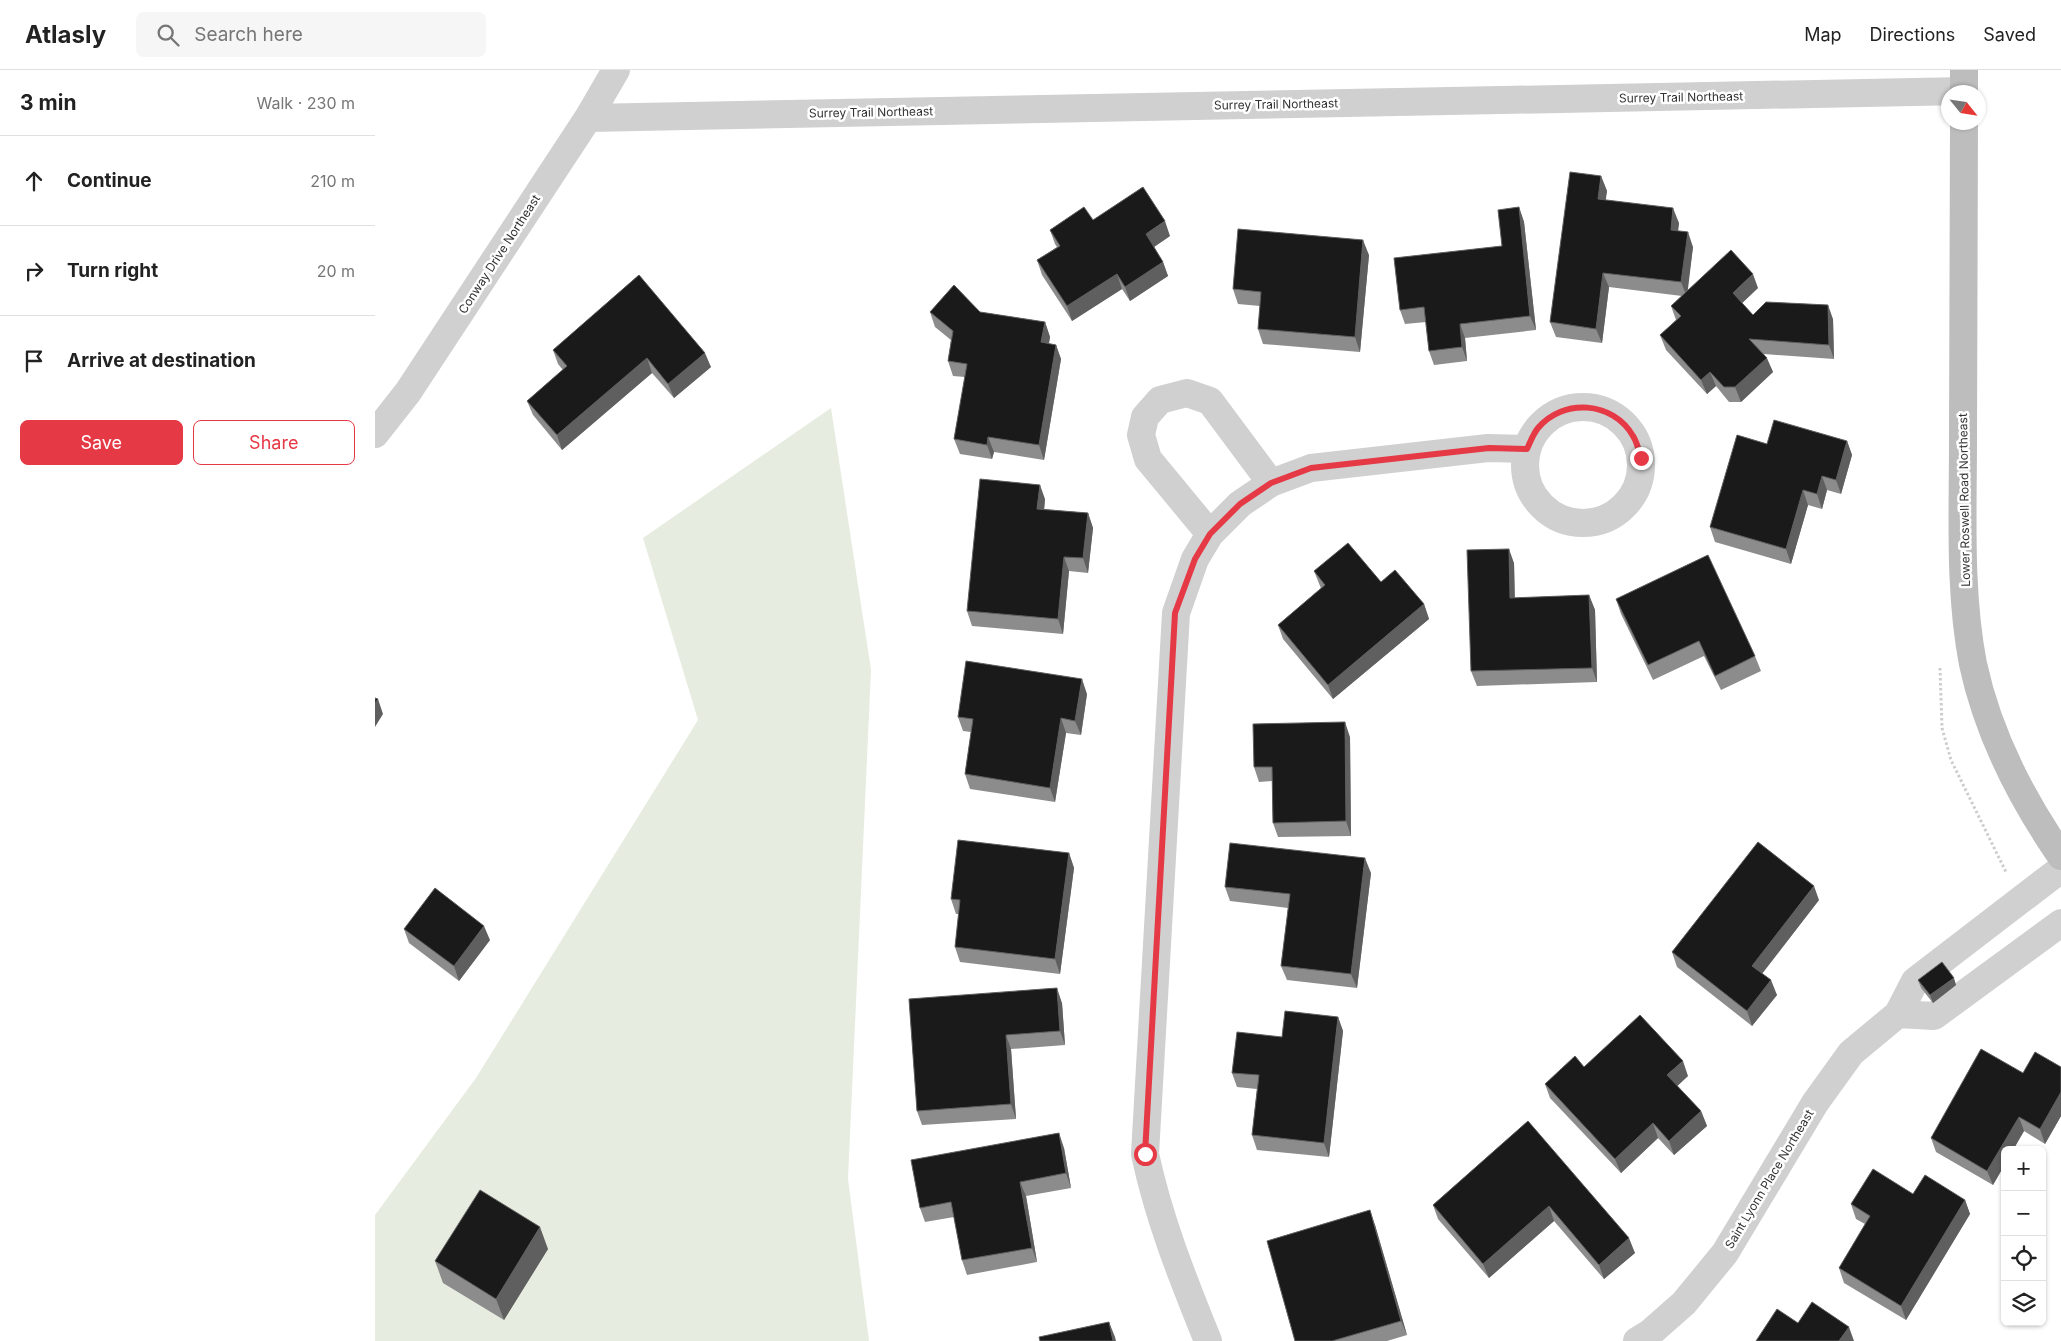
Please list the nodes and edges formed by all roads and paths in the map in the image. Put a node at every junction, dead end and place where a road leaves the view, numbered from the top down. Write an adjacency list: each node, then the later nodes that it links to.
1 (616, 70): 3 (street, Conway Drive Northeast)
2 (1941, 86): 3 (street, Surrey Trail Northeast)
3 (588, 118): 5 (street, Conway Drive Northeast)
4 (1964, 130): 9 (street, Lower Roswell Road Northeast)
5 (375, 434)
6 (1527, 449): 6 (street); 7 (street)
7 (1271, 483): 8 (street); 8 (street)
8 (1210, 534): 13 (street)
9 (2061, 856)
10 (2061, 869): 12 (street, Saint Lyonn Place Northeast)
11 (2061, 923): 12 (street)
12 (1898, 1014): 14 (street, Saint Lyonn Place Northeast)
13 (1208, 1341)
14 (1637, 1341)

